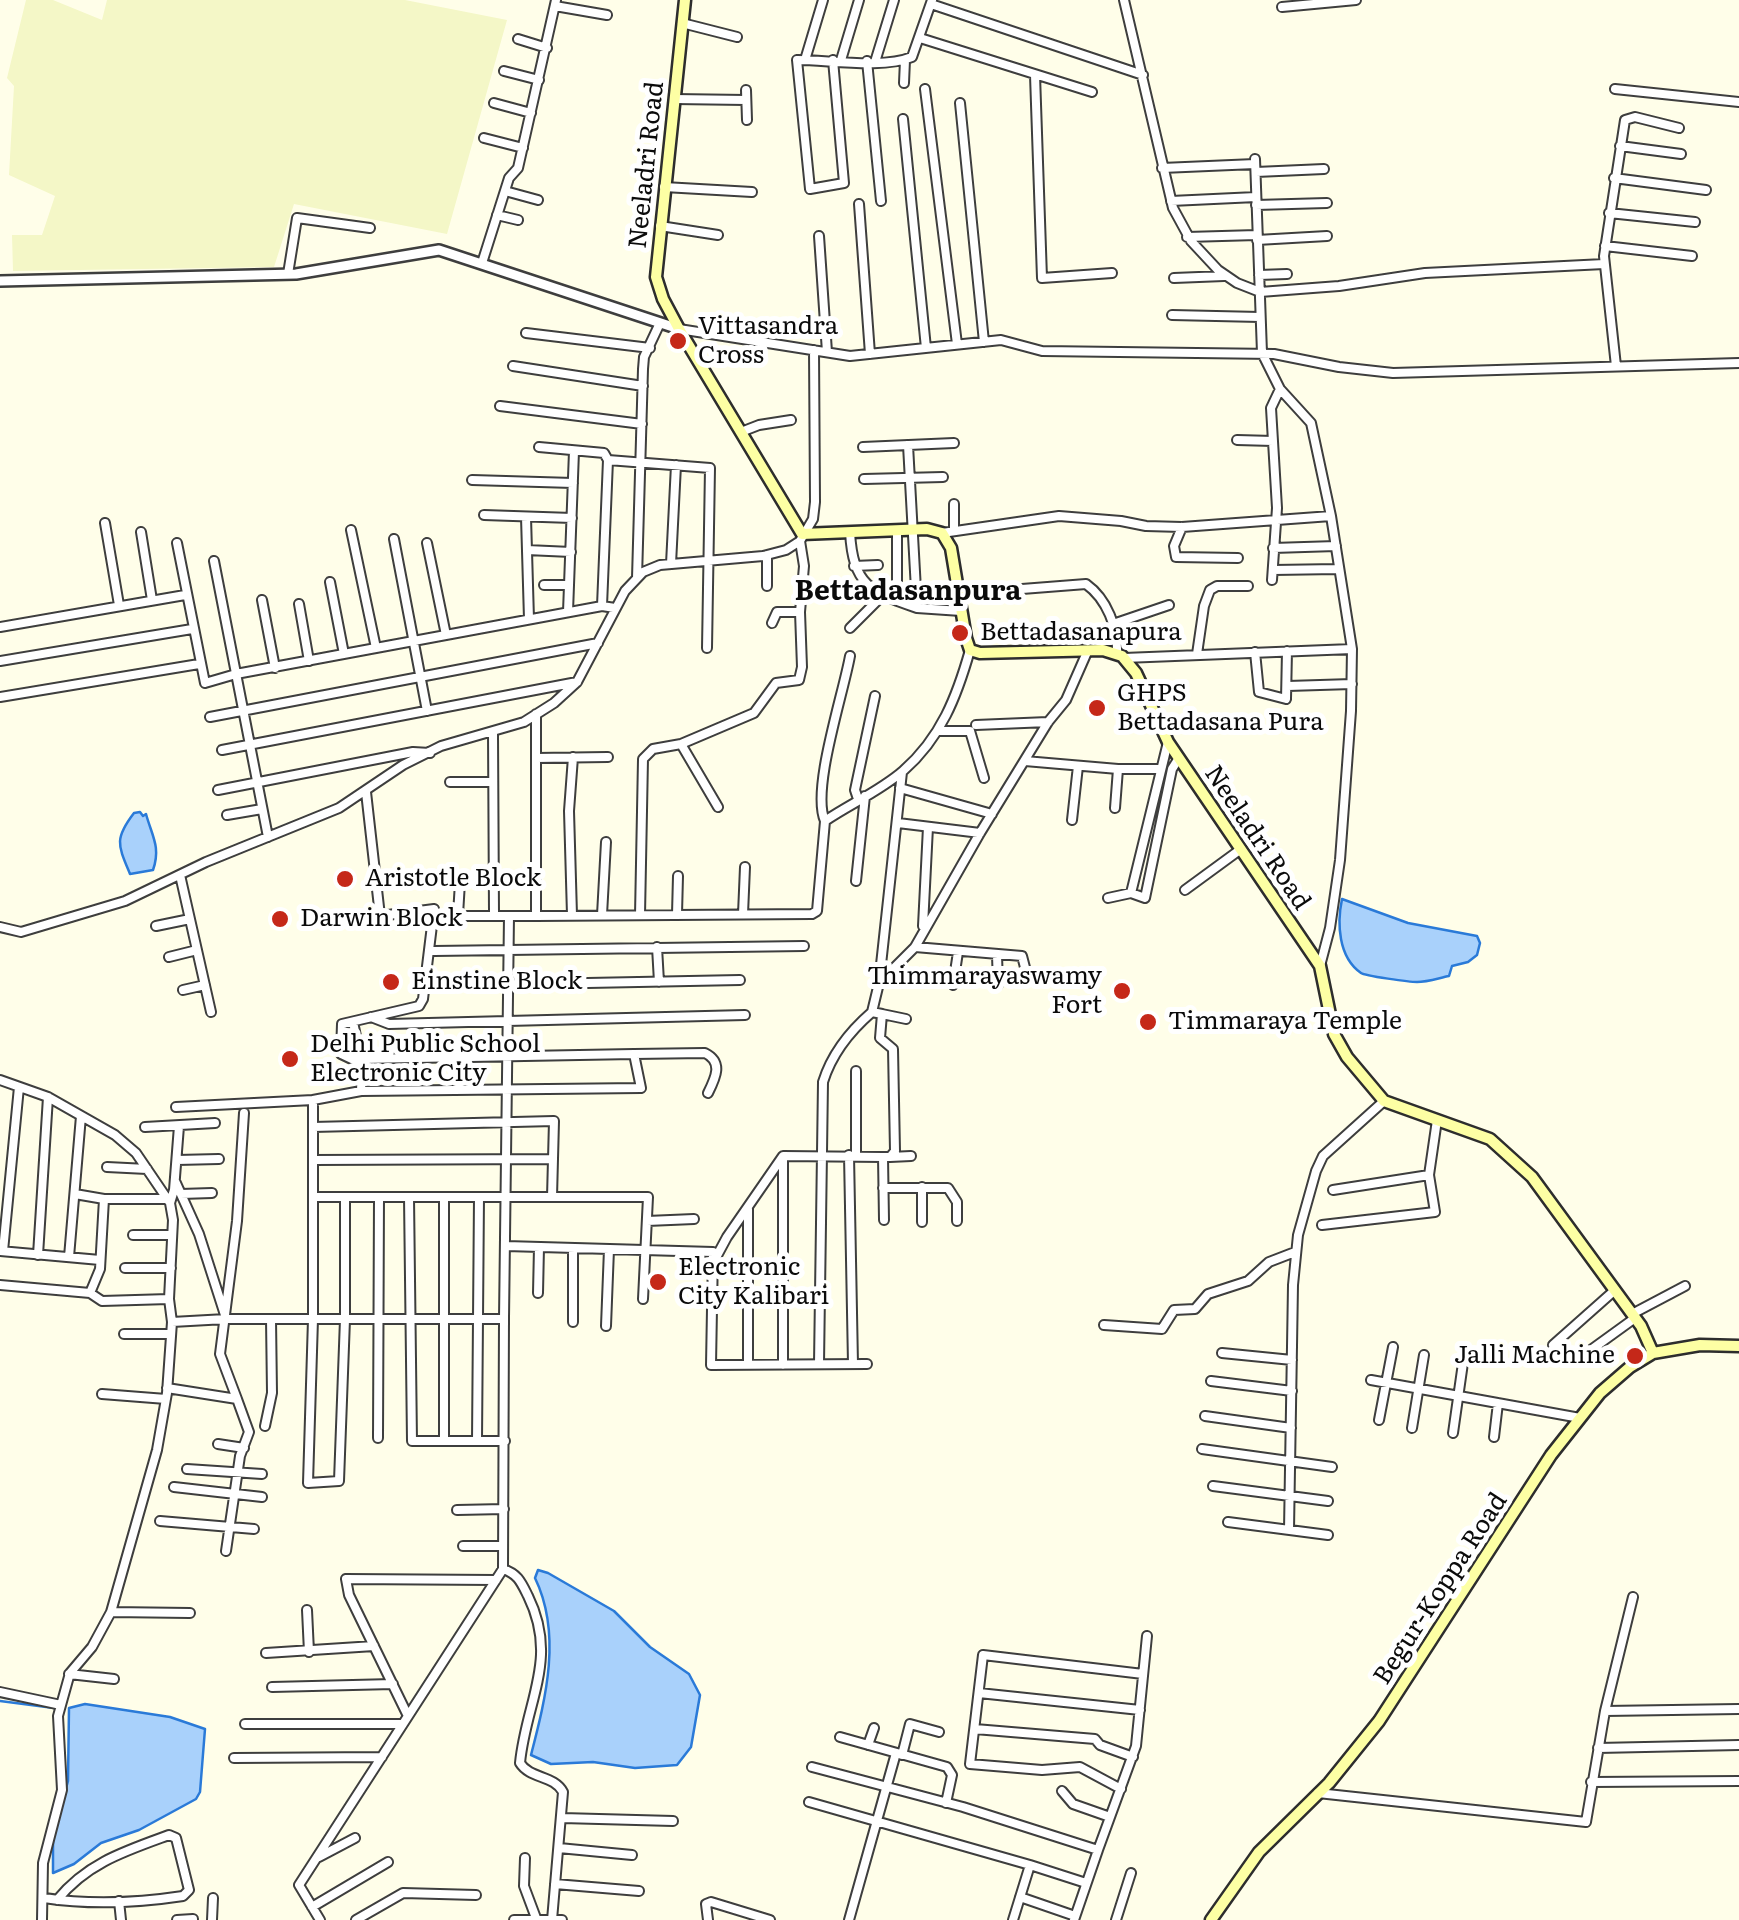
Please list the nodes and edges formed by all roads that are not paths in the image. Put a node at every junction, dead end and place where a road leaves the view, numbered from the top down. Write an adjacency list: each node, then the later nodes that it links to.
1 (685, 0): 11 (main road, Neeladri Road)
2 (823, 0): 16 (street)
3 (859, 0): 17 (street)
4 (894, 0): 19 (street)
5 (1124, 0): 22 (street)
6 (1356, 0): 9 (street)
7 (932, 2): 13 (street); 22 (street)
8 (556, 3): 10 (street); 15 (street)
9 (1282, 8)
10 (607, 15)
11 (682, 23): 12 (street); 28 (main road, Neeladri Road)
12 (737, 37)
13 (920, 38): 18 (street); 21 (street)
14 (518, 39): 15 (street)
15 (547, 48): 23 (street)
16 (805, 60): 17 (street); 17 (street)
17 (837, 60): 19 (street)
18 (905, 60): 19 (street); 24 (street)
19 (871, 61): 49 (street)
20 (504, 71): 23 (street)
21 (1035, 75): 27 (street); 69 (street)
22 (1144, 75): 41 (street)
23 (539, 80): 32 (street)
24 (904, 83)
25 (925, 89): 83 (street)
26 (1615, 89): 30 (street)
27 (1092, 92)
28 (674, 99): 34 (street); 44 (main road, Neeladri Road)
29 (494, 102): 32 (street)
30 (1739, 102)
31 (960, 104): 82 (street)
32 (532, 113): 38 (street)
33 (903, 119): 85 (street)
34 (747, 120)
35 (1679, 128): 37 (street)
36 (484, 138): 38 (street)
37 (1620, 146): 39 (street); 43 (street)
38 (523, 148): 45 (street)
39 (1680, 154)
40 (1255, 165): 41 (street); 42 (street); 51 (street)
41 (1162, 168): 50 (street)
42 (1324, 169)
43 (1614, 178): 46 (street); 54 (street)
44 (664, 187): 47 (street); 58 (main road, Neeladri Road)
45 (505, 190): 48 (street); 55 (street)
46 (1706, 190)
47 (752, 192)
48 (538, 200)
49 (881, 201)
50 (1171, 201): 51 (street); 62 (street)
51 (1256, 201): 52 (street); 64 (street)
52 (1327, 203)
53 (859, 204): 89 (street)
54 (1610, 214): 57 (street); 65 (street)
55 (497, 215): 56 (street); 67 (street)
56 (518, 220)
57 (1695, 222)
58 (660, 226): 60 (street); 80 (main road, Neeladri Road)
59 (370, 228): 70 (street)
60 (718, 234)
61 (819, 236): 87 (street)
62 (1187, 236): 64 (street); 73 (street)
63 (1327, 236): 64 (street)
64 (1258, 238): 71 (street)
65 (1606, 246): 66 (street); 68 (street)
66 (1692, 256)
67 (482, 263): 70 (street); 79 (street)
68 (1604, 264): 76 (street); 92 (street)
69 (1112, 273)
70 (288, 274): 75 (street)
71 (1259, 274): 72 (street); 76 (street)
72 (1286, 274)
73 (1228, 276): 74 (street); 76 (street)
74 (1174, 278)
75 (0, 282)
76 (1260, 292): 78 (street)
77 (1172, 315): 78 (street)
78 (1260, 317): 88 (street)
79 (660, 323): 80 (street); 84 (street)
80 (679, 329): 86 (street); 100 (main road, Neeladri Road)
81 (526, 333): 84 (street)
82 (984, 342): 83 (street); 88 (street)
83 (957, 344): 85 (street)
84 (650, 348): 93 (street)
85 (926, 348): 89 (street)
86 (814, 350): 87 (street); 130 (street)
87 (827, 352): 89 (street)
88 (1262, 353): 92 (street); 94 (street)
89 (870, 354)
90 (1739, 363): 92 (street)
91 (513, 366): 93 (street)
92 (1616, 366)
93 (642, 386): 99 (street)
94 (1280, 390): 102 (street); 118 (street)
95 (500, 406): 96 (street)
96 (527, 410): 97 (street); 99 (street)
97 (526, 420)
98 (791, 420): 100 (street)
99 (642, 424): 109 (street)
100 (741, 432): 130 (main road, Neeladri Road)
101 (1237, 440): 102 (street)
102 (1273, 441): 121 (street)
103 (954, 443): 104 (street)
104 (908, 446): 106 (street); 112 (street)
105 (539, 447): 107 (street)
106 (863, 447)
107 (574, 450): 108 (street); 115 (street)
108 (608, 460): 109 (street); 161 (street)
109 (641, 461): 110 (street); 146 (street)
110 (676, 465): 141 (street); 142 (street)
111 (943, 476): 112 (street)
112 (909, 478): 113 (street); 124 (street)
113 (864, 479)
114 (472, 480): 115 (street)
115 (573, 484): 120 (street)
116 (954, 504): 129 (street)
117 (484, 514): 119 (street)
118 (1331, 516): 121 (street); 134 (street)
119 (526, 518): 120 (street); 136 (street)
120 (572, 518): 137 (street)
121 (1274, 520): 123 (street); 135 (street)
122 (105, 523): 160 (street)
123 (1182, 527): 129 (street); 139 (street)
124 (912, 529): 126 (main road); 129 (main road); 163 (street)
125 (351, 530): 176 (street)
126 (897, 530): 128 (main road); 157 (street)
127 (141, 532): 155 (street)
128 (850, 532): 130 (main road); 144 (street)
129 (948, 532): 152 (main road)
130 (801, 538): 138 (street); 166 (street)
131 (394, 539): 174 (street)
132 (177, 543): 153 (street)
133 (427, 543): 173 (street)
134 (1336, 546): 135 (street); 145 (street)
135 (1273, 548): 145 (street)
136 (528, 550): 137 (street); 167 (street)
137 (571, 552): 149 (street)
138 (767, 555): 141 (street); 150 (street)
139 (1238, 558)
140 (214, 561): 191 (street)
141 (710, 562): 142 (street); 177 (street)
142 (671, 564): 146 (street)
143 (878, 565): 144 (street)
144 (854, 566): 154 (street)
145 (1338, 569): 178 (street)
146 (637, 578): 162 (street)
147 (330, 582): 183 (street)
148 (544, 584): 149 (street)
149 (569, 585): 165 (street)
150 (767, 586)
151 (1248, 586): 184 (street)
152 (958, 594): 164 (main road); 169 (street)
153 (185, 595): 155 (street); 172 (street)
154 (882, 596): 157 (street); 171 (street)
155 (152, 600): 160 (street)
156 (262, 600): 190 (street)
157 (897, 602): 163 (street)
158 (298, 604): 187 (street)
159 (1168, 605): 169 (street)
160 (119, 606): 170 (street)
161 (602, 606): 162 (street); 165 (street)
162 (615, 608): 175 (street)
163 (917, 608): 164 (street)
164 (961, 611): 179 (main road)
165 (568, 612): 167 (street)
166 (800, 612): 168 (street); 207 (street)
167 (529, 619): 173 (street)
168 (772, 623)
169 (1113, 624): 186 (street)
170 (0, 627)
171 (850, 628)
172 (192, 629): 188 (street); 189 (street)
173 (446, 635): 174 (street)
174 (415, 641): 176 (street); 192 (street)
175 (598, 642): 192 (street); 193 (street)
176 (376, 648): 183 (street)
177 (707, 648)
178 (1352, 649): 181 (street); 194 (street)
179 (970, 650): 180 (main road); 204 (street)
180 (1088, 650): 186 (main road); 202 (street)
181 (1286, 651): 182 (street); 195 (street)
182 (1256, 652): 184 (street); 195 (street)
183 (344, 654): 187 (street)
184 (1197, 654): 186 (street)
185 (850, 656): 234 (street)
186 (1120, 656): 206 (main road, Neeladri Road)
187 (310, 661): 190 (street)
188 (0, 662)
189 (199, 664): 191 (street); 197 (street)
190 (275, 668): 191 (street)
191 (236, 674): 198 (street)
192 (420, 676): 198 (street); 199 (street)
193 (578, 682): 199 (street); 200 (street)
194 (1352, 684): 195 (street); 273 (street)
195 (1288, 686)
196 (875, 696): 227 (street)
197 (0, 698)
198 (243, 711): 201 (street); 208 (street)
199 (427, 711): 208 (street)
200 (536, 714): 205 (street); 213 (street)
201 (210, 717)
202 (1048, 722): 203 (street); 215 (street)
203 (976, 724)
204 (939, 730): 219 (street); 220 (street)
205 (492, 733): 210 (street); 222 (street)
206 (1168, 742): 214 (main road, Neeladri Road); 218 (street)
207 (681, 744): 228 (street); 250 (street)
208 (250, 745): 209 (street); 223 (street)
209 (222, 750)
210 (430, 753): 223 (street); 226 (street)
211 (572, 757): 212 (street); 213 (street); 254 (street)
212 (608, 757)
213 (536, 758): 258 (street)
214 (1179, 758): 240 (main road, Neeladri Road); 247 (street)
215 (1024, 761): 216 (street); 231 (street)
216 (1078, 766): 217 (street); 233 (street)
217 (1118, 769): 218 (street); 229 (street)
218 (1160, 769): 247 (street)
219 (902, 772): 224 (street); 227 (street)
220 (984, 778)
221 (450, 782): 222 (street)
222 (493, 782): 249 (street)
223 (258, 783): 225 (street); 230 (street)
224 (900, 788): 231 (street); 235 (street)
225 (218, 790)
226 (366, 792): 238 (street); 256 (street)
227 (862, 797): 234 (street); 245 (street)
228 (718, 807)
229 (1115, 808)
230 (262, 809): 232 (street); 238 (street)
231 (992, 814): 237 (street)
232 (226, 815)
233 (1072, 820)
234 (824, 822): 252 (street)
235 (898, 824): 236 (street); 277 (street)
236 (928, 827): 237 (street); 262 (street)
237 (980, 833): 262 (street)
238 (268, 837): 242 (street)
239 (606, 842): 255 (street)
240 (1241, 849): 246 (street); 273 (main road, Neeladri Road)
241 (745, 866): 252 (street)
242 (180, 874): 259 (street); 261 (street)
243 (678, 876): 251 (street)
244 (460, 882): 253 (street)
245 (856, 882)
246 (1185, 890)
247 (1131, 894): 248 (street)
248 (1108, 898)
249 (494, 914): 253 (street); 257 (street)
250 (640, 914): 251 (street); 255 (street)
251 (677, 914): 252 (street)
252 (743, 914)
253 (458, 915): 256 (street)
254 (572, 915): 255 (street); 258 (street)
255 (602, 915)
256 (433, 916): 287 (street)
257 (509, 916): 258 (street); 267 (street)
258 (536, 916)
259 (190, 919): 260 (street); 268 (street)
260 (156, 926)
261 (1, 928): 263 (street)
262 (923, 930): 266 (street)
263 (0, 940)
264 (804, 946): 265 (street)
265 (657, 947): 267 (street); 276 (street)
266 (915, 948): 270 (street); 277 (street)
267 (510, 949): 269 (street); 280 (street)
268 (197, 950): 272 (street); 279 (street)
269 (434, 952)
270 (958, 952): 271 (street); 281 (street)
271 (997, 956): 274 (street); 278 (street)
272 (168, 957)
273 (1320, 966): 302 (main road, Neeladri Road)
274 (1027, 975)
275 (740, 980): 276 (street)
276 (659, 982): 280 (street)
277 (879, 983): 285 (street)
278 (998, 984)
279 (205, 985): 283 (street); 284 (street)
280 (509, 985): 282 (street); 289 (street)
281 (953, 985)
282 (435, 986)
283 (183, 990)
284 (212, 1012)
285 (877, 1013): 288 (street); 312 (street); 316 (street)
286 (745, 1015): 289 (street)
287 (371, 1017): 289 (street); 290 (street)
288 (906, 1019)
289 (509, 1021): 292 (street)
290 (353, 1022): 293 (street); 293 (street)
291 (634, 1054): 292 (street); 298 (street); 299 (street)
292 (509, 1055): 293 (street); 298 (street)
293 (361, 1062): 297 (street)
294 (856, 1070): 313 (street)
295 (0, 1080): 296 (street)
296 (19, 1087): 300 (street); 356 (street)
297 (361, 1090): 298 (street); 301 (street)
298 (508, 1090): 308 (street)
299 (708, 1092)
300 (48, 1098): 305 (street); 358 (street)
301 (313, 1100): 303 (street); 311 (street)
302 (1384, 1101): 306 (main road, Neeladri Road); 357 (street)
303 (176, 1107)
304 (244, 1113): 372 (street)
305 (81, 1116): 323 (street); 330 (street)
306 (1437, 1120): 324 (street); 366 (main road, Neeladri Road)
307 (215, 1123): 310 (street)
308 (508, 1124): 311 (street); 318 (street); 319 (street)
309 (144, 1126): 310 (street)
310 (179, 1126): 320 (street)
311 (313, 1127): 321 (street)
312 (821, 1154): 313 (street); 314 (street); 397 (street)
313 (852, 1155): 316 (street); 398 (street)
314 (783, 1156): 342 (street); 396 (street)
315 (911, 1156): 316 (street)
316 (886, 1157): 327 (street)
317 (219, 1159): 320 (street)
318 (507, 1159): 319 (street); 321 (street); 339 (street)
319 (552, 1159): 338 (street)
320 (177, 1160): 325 (street)
321 (313, 1160): 332 (street)
322 (107, 1167): 323 (street)
323 (148, 1169): 341 (street)
324 (1428, 1174): 328 (street); 348 (street)
325 (175, 1181): 331 (street); 341 (street)
326 (922, 1187): 327 (street); 346 (street); 347 (street)
327 (883, 1188): 344 (street)
328 (1333, 1190)
329 (212, 1192): 331 (street)
330 (75, 1194): 340 (street); 359 (street)
331 (181, 1194): 372 (street)
332 (313, 1197): 333 (street); 374 (street)
333 (345, 1197): 334 (street); 375 (street)
334 (379, 1197): 335 (street); 377 (street)
335 (409, 1197): 336 (street); 378 (street)
336 (444, 1197): 337 (street); 376 (street)
337 (479, 1197): 339 (street); 379 (street)
338 (552, 1197): 339 (street); 345 (street)
339 (506, 1198): 351 (street)
340 (104, 1199): 341 (street); 360 (street)
341 (169, 1201): 350 (street)
342 (748, 1206): 361 (street); 400 (street)
343 (694, 1219): 345 (street)
344 (884, 1220)
345 (646, 1221): 355 (street)
346 (957, 1221)
347 (922, 1222)
348 (1322, 1225)
349 (133, 1235): 350 (street)
350 (172, 1236): 363 (street)
351 (506, 1246): 352 (street); 380 (street)
352 (539, 1247): 353 (street); 368 (street)
353 (573, 1248): 354 (street); 382 (street)
354 (609, 1249): 355 (street); 384 (street)
355 (644, 1250): 361 (street); 370 (street)
356 (2, 1251): 358 (street)
357 (1295, 1252): 383 (street); 395 (street)
358 (38, 1254): 359 (street)
359 (69, 1258): 360 (street)
360 (100, 1260): 367 (street)
361 (713, 1263): 400 (street)
362 (125, 1268): 363 (street)
363 (171, 1268): 369 (street)
364 (0, 1285): 367 (street)
365 (1685, 1286): 371 (street)
366 (1615, 1290): 371 (main road, Neeladri Road); 387 (street)
367 (90, 1293): 369 (street)
368 (538, 1293)
369 (169, 1299): 381 (street)
370 (642, 1299)
371 (1633, 1316): 390 (street); 391 (main road, Neeladri Road)
372 (226, 1319): 373 (street); 381 (street); 410 (street)
373 (271, 1319): 374 (street); 415 (street)
374 (313, 1319): 375 (street); 375 (street)
375 (346, 1319): 377 (street)
376 (444, 1319): 378 (street); 379 (street); 421 (street)
377 (378, 1320): 378 (street); 420 (street)
378 (410, 1320): 421 (street)
379 (478, 1320): 380 (street); 422 (street)
380 (504, 1320): 423 (street)
381 (172, 1322): 386 (street)
382 (573, 1322)
383 (1104, 1325)
384 (606, 1326)
385 (124, 1334): 386 (street)
386 (171, 1334): 404 (street)
387 (1553, 1345)
388 (1392, 1346): 403 (street)
389 (1739, 1346): 391 (main road, Begur-Koppa Road)
390 (1588, 1352)
391 (1653, 1352): 413 (main road, Begur-Koppa Road)
392 (1222, 1353): 395 (street)
393 (1424, 1355): 405 (street)
394 (1464, 1356): 408 (street)
395 (1292, 1360): 406 (street)
396 (783, 1364): 397 (street); 400 (street)
397 (818, 1364): 398 (street)
398 (853, 1364): 399 (street)
399 (867, 1364)
400 (748, 1365)
401 (1371, 1380): 403 (street)
402 (1212, 1381): 406 (street)
403 (1385, 1382): 405 (street); 414 (street)
404 (168, 1388): 409 (street); 410 (street)
405 (1418, 1388): 408 (street); 417 (street)
406 (1292, 1391): 416 (street)
407 (102, 1394): 409 (street)
408 (1458, 1396): 411 (street); 418 (street)
409 (166, 1399): 453 (street)
410 (237, 1399): 425 (street)
411 (1498, 1403): 413 (street); 419 (street)
412 (1205, 1416): 416 (street)
413 (1580, 1418): 489 (main road, Begur-Koppa Road)
414 (1379, 1420)
415 (266, 1426)
416 (1291, 1428): 427 (street)
417 (1412, 1428)
418 (1453, 1434)
419 (1494, 1436)
420 (378, 1438)
421 (444, 1441): 422 (street)
422 (476, 1441): 423 (street)
423 (505, 1441): 438 (street)
424 (218, 1444): 425 (street)
425 (244, 1448): 430 (street)
426 (1202, 1449): 427 (street)
427 (1290, 1461): 428 (street); 435 (street)
428 (1332, 1467)
429 (187, 1469): 430 (street)
430 (237, 1473): 431 (street); 434 (street)
431 (262, 1474)
432 (174, 1486): 434 (street)
433 (1214, 1486): 435 (street)
434 (234, 1495): 436 (street); 442 (street)
435 (1290, 1495): 437 (street); 444 (street)
436 (262, 1498)
437 (1328, 1500)
438 (504, 1509): 439 (street); 447 (street)
439 (458, 1510)
440 (160, 1522): 442 (street)
441 (1228, 1522): 444 (street)
442 (229, 1529): 443 (street); 448 (street)
443 (254, 1529)
444 (1289, 1530): 445 (street)
445 (1328, 1536)
446 (463, 1546): 447 (street)
447 (503, 1546): 449 (street)
448 (226, 1551)
449 (503, 1570): 450 (street); 493 (street)
450 (496, 1580): 456 (street); 470 (street)
451 (1634, 1597): 469 (street)
452 (306, 1610): 457 (street)
453 (111, 1612): 454 (street); 459 (street)
454 (190, 1613)
455 (1146, 1636): 460 (street)
456 (374, 1646): 457 (street); 462 (street)
457 (309, 1652): 458 (street)
458 (266, 1653)
459 (69, 1674): 461 (street); 466 (street)
460 (1143, 1674): 465 (street); 467 (street)
461 (114, 1679)
462 (393, 1684): 463 (street); 470 (street)
463 (272, 1687)
464 (0, 1692): 466 (street)
465 (979, 1693): 467 (street); 473 (street)
466 (61, 1704): 510 (street)
467 (1140, 1710): 480 (street)
468 (1739, 1710): 469 (street)
469 (1606, 1712): 478 (street)
470 (405, 1720): 471 (street); 481 (street)
471 (244, 1724)
472 (874, 1728): 476 (street)
473 (975, 1729): 480 (street); 487 (street)
474 (940, 1732): 479 (street)
475 (840, 1736): 476 (street)
476 (868, 1745): 479 (street)
477 (1739, 1746): 478 (street)
478 (1598, 1748): 485 (street)
479 (899, 1754): 486 (street); 491 (street)
480 (1132, 1756): 487 (street)
481 (382, 1757): 482 (street); 501 (street)
482 (234, 1758)
483 (812, 1766): 486 (street)
484 (1739, 1780): 485 (street)
485 (1591, 1782): 489 (street)
486 (888, 1787): 491 (street); 495 (street)
487 (1120, 1789): 492 (street)
488 (1062, 1791): 492 (street)
489 (1318, 1794): 532 (main road, Begur-Koppa Road)
490 (809, 1802): 495 (street)
491 (946, 1802): 498 (street)
492 (1110, 1817): 498 (street)
493 (562, 1818): 494 (street); 497 (street)
494 (674, 1821)
495 (878, 1822): 503 (street); 529 (street)
496 (354, 1838): 501 (street)
497 (559, 1848): 499 (street); 506 (street)
498 (1098, 1850): 505 (street)
499 (632, 1855)
500 (525, 1858): 515 (street)
501 (316, 1859): 514 (street)
502 (388, 1862): 514 (street)
503 (1030, 1864): 505 (street); 509 (street)
504 (1131, 1873): 531 (street)
505 (1086, 1883): 516 (street)
506 (555, 1884): 507 (street); 525 (street)
507 (639, 1891)
508 (476, 1895): 523 (street)
509 (1020, 1897): 516 (street); 530 (street)
510 (44, 1898): 512 (street); 518 (street)
511 (213, 1898): 521 (street)
512 (57, 1900): 513 (street); 513 (street)
513 (119, 1901): 519 (street)
514 (312, 1907): 522 (street)
515 (536, 1918): 524 (street); 525 (street)
516 (1075, 1918)
517 (193, 1919): 520 (street)
518 (42, 1920)
519 (121, 1920)
520 (178, 1920)
521 (212, 1920)
522 (320, 1920)
523 (356, 1920)
524 (514, 1920)
525 (552, 1920): 526 (street)
526 (562, 1920)
527 (708, 1920): 528 (street)
528 (770, 1920)
529 (850, 1920)
530 (1013, 1920)
531 (1116, 1920)
532 (1211, 1920)

